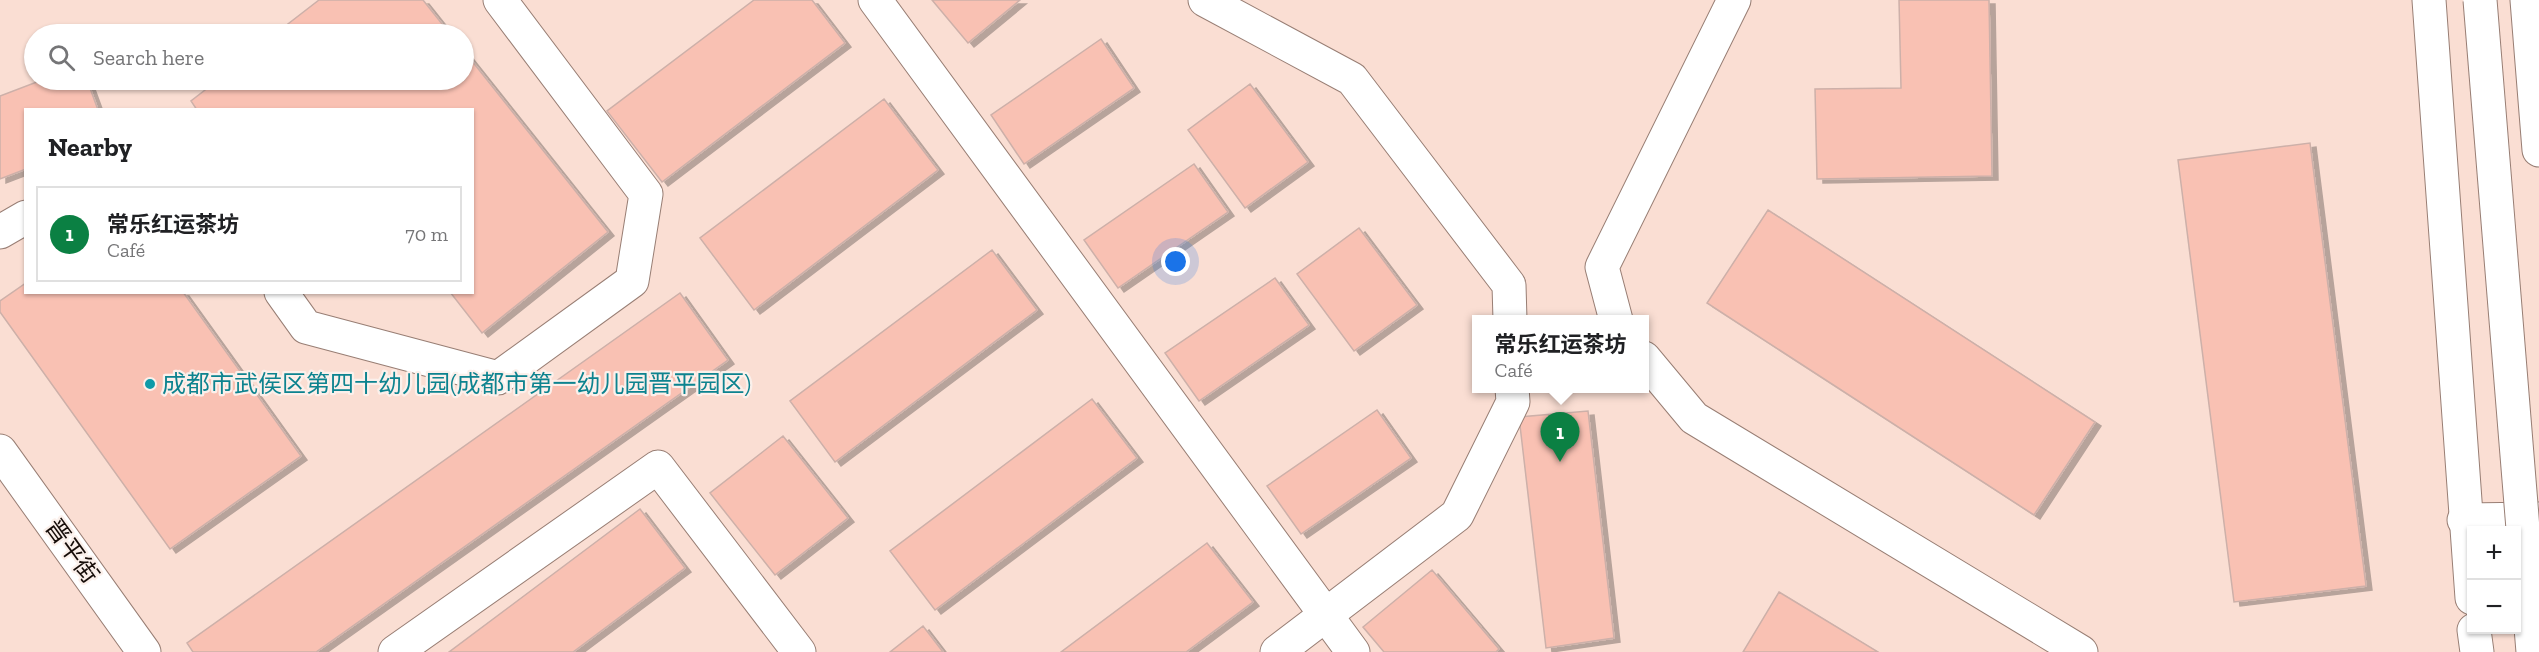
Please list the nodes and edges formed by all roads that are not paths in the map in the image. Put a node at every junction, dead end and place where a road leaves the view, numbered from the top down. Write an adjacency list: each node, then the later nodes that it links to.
1 (500, 0): 11 (street)
2 (875, 0): 20 (street)
3 (1206, 0): 12 (street)
4 (1734, 0): 13 (street)
5 (2429, 0): 18 (street)
6 (2480, 0): 29 (street, bridge)
7 (2527, 0): 8 (street)
8 (2539, 150)
9 (24, 217): 10 (street)
10 (0, 232)
11 (283, 294)
12 (1510, 315)
13 (1615, 315)
14 (1649, 363): 27 (street)
15 (1512, 393): 20 (street)
16 (0, 451): 22 (street, 晋平街)
17 (2539, 519): 18 (street)
18 (2464, 520): 19 (street)
19 (2470, 580)
20 (1327, 614): 25 (street); 26 (street)
21 (2474, 634): 28 (street)
22 (144, 652)
23 (395, 652): 24 (street)
24 (799, 652)
25 (1277, 652)
26 (1353, 652)
27 (2081, 652)
28 (2476, 652)
29 (2533, 652)

